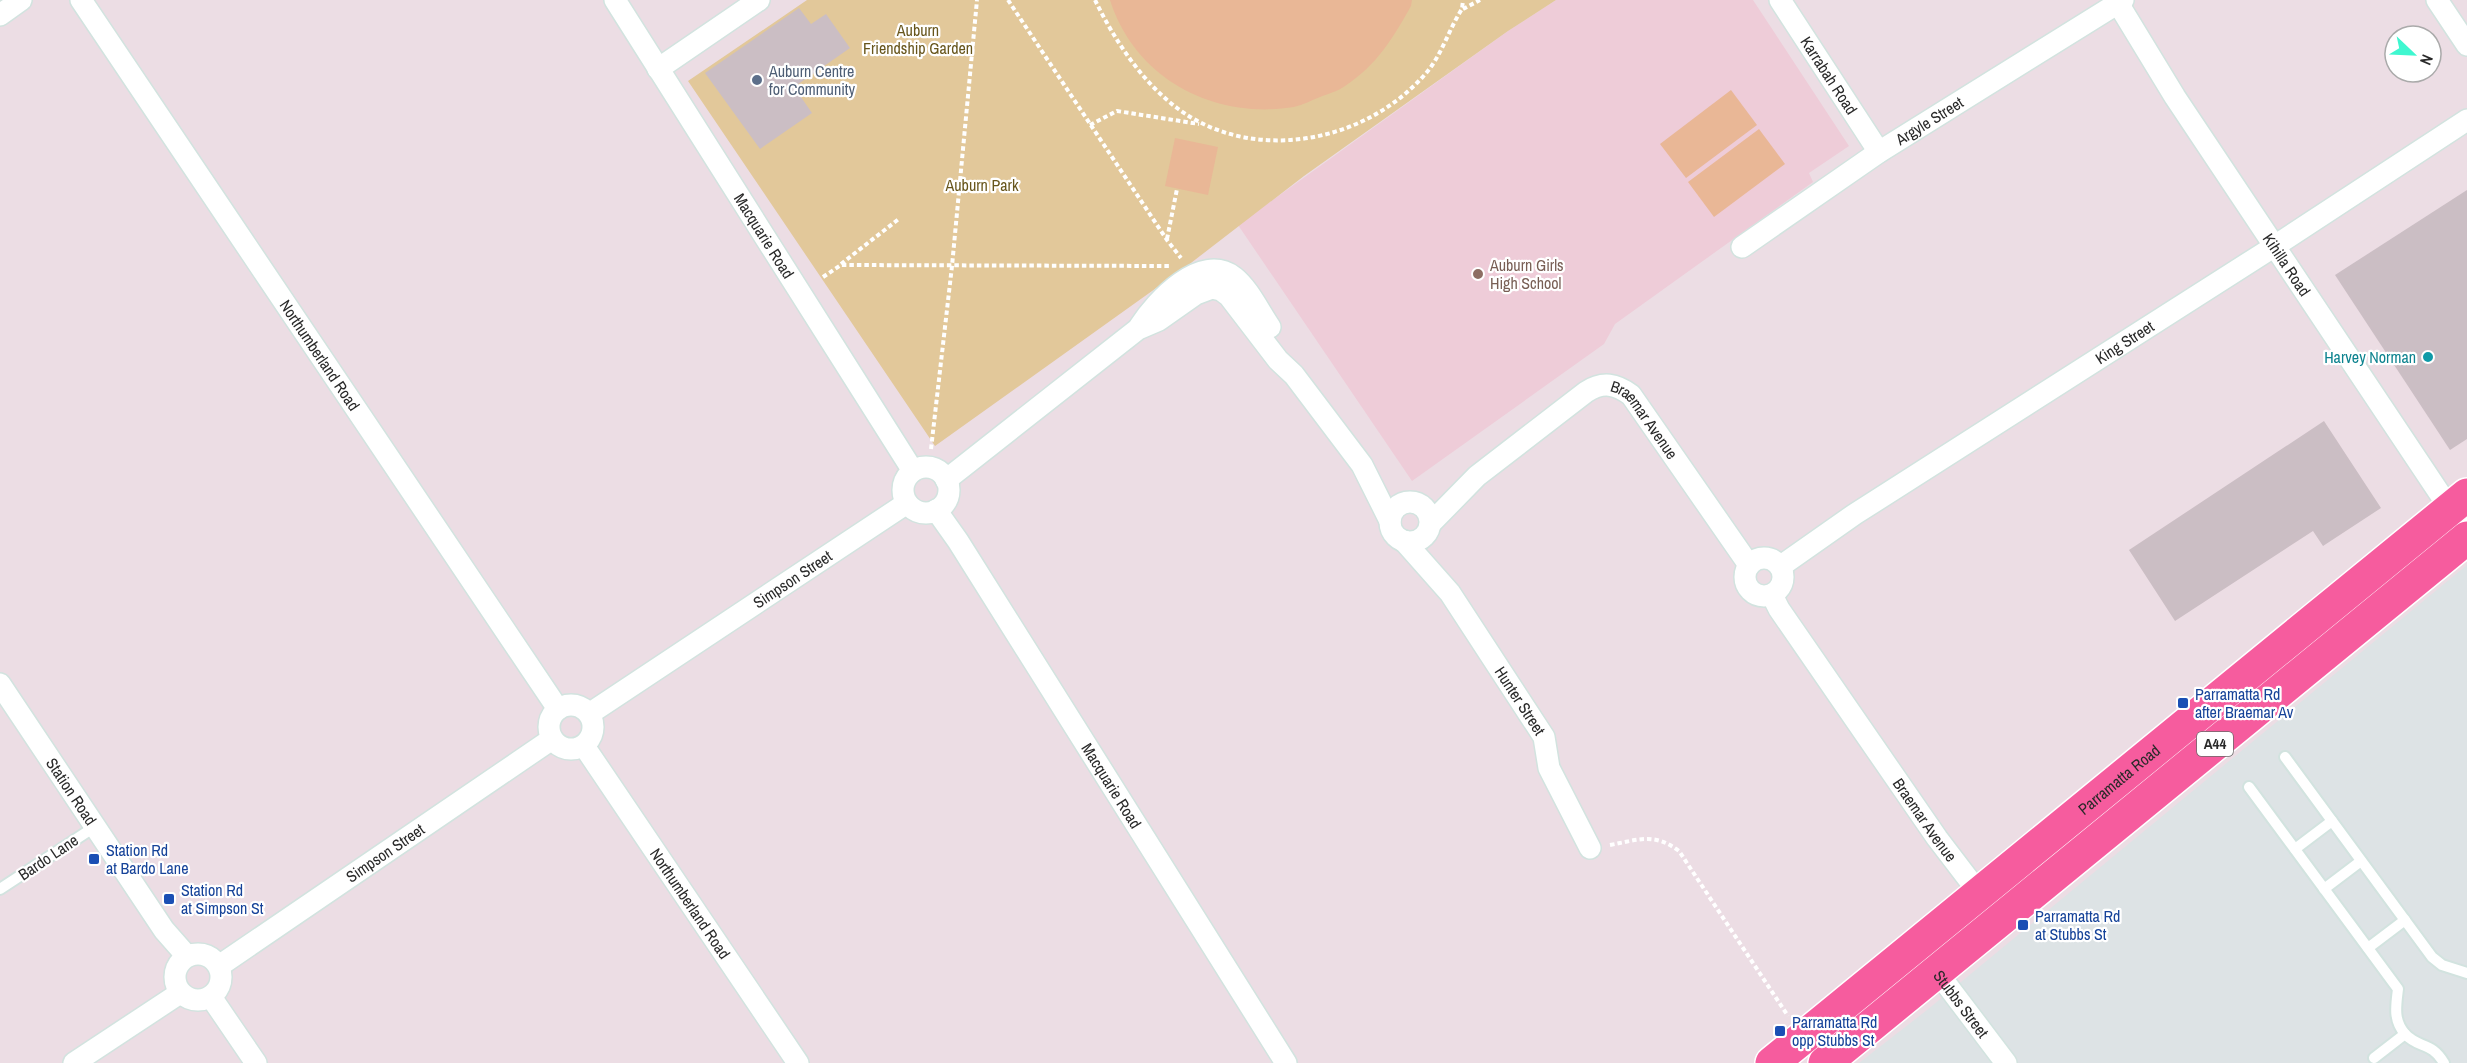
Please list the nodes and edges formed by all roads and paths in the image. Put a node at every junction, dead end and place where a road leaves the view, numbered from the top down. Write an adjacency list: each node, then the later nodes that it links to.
1 (21, 0): 14 (street)
2 (81, 0): 49 (street, Northumberland Road)
3 (615, 0): 16 (street, Macquarie Road)
4 (759, 0): 16 (street)
5 (977, 0): 26 (path)
6 (1008, 0): 18 (path)
7 (1095, 0): 19 (path)
8 (1463, 0): 13 (path)
9 (1480, 0): 13 (path)
10 (1780, 0): 20 (street, Karrabah Road)
11 (2437, 0): 15 (street)
12 (2119, 1): 20 (street, Argyle Street); 23 (street, Kihilla Road)
13 (1462, 9): 19 (path)
14 (0, 15)
15 (2467, 45)
16 (658, 69): 33 (street, Macquarie Road)
17 (2467, 120): 23 (street, King Street)
18 (1090, 124): 19 (path); 21 (path)
19 (1205, 125)
20 (1879, 152): 24 (street, Argyle Street)
21 (1177, 189)
22 (900, 218): 25 (path)
23 (2275, 246): 38 (street, Kihilla Road); 45 (street, King Street)
24 (1742, 247)
25 (841, 265): 26 (path); 28 (path)
26 (952, 266): 27 (path); 31 (path)
27 (1176, 266)
28 (823, 277)
29 (1138, 329): 30 (street); 30 (street); 35 (street)
30 (1294, 375): 32 (street)
31 (931, 449)
32 (1362, 465): 36 (street); 40 (street)
33 (913, 471): 35 (street); 37 (street)
34 (1477, 476): 36 (street, Braemar Avenue); 41 (street, Braemar Avenue); 44 (street, Braemar Avenue)
35 (946, 480): 39 (street)
36 (1412, 502): 40 (street); 41 (street)
37 (907, 503): 39 (street); 50 (street, Simpson Street)
38 (2461, 508): 62 (highway, Parramatta Road / A44)
39 (936, 510): 78 (street, Macquarie Road)
40 (1390, 521): 43 (street)
41 (1428, 529): 43 (street); 46 (street, Hunter Street)
42 (2467, 538): 68 (highway, Parramatta Road / A44)
43 (1404, 541): 46 (street, Hunter Street)
44 (1749, 565): 45 (street); 47 (street)
45 (1781, 566): 47 (street)
46 (1450, 593): 57 (street, Hunter Street)
47 (1772, 595): 62 (street, Braemar Avenue)
48 (0, 684): 56 (street, Station Road)
49 (558, 709): 50 (street); 51 (street)
50 (589, 714): 52 (street)
51 (552, 740): 52 (street); 67 (street, Simpson Street)
52 (584, 746): 77 (street, Northumberland Road)
53 (2285, 757): 55 (lane)
54 (2249, 788): 58 (lane)
55 (2332, 821): 58 (lane); 59 (lane)
56 (96, 826): 60 (lane, Bardo Lane); 66 (street, Station Road)
57 (1590, 848): 72 (path)
58 (2295, 849): 61 (lane)
59 (2361, 861): 61 (lane); 63 (lane)
60 (0, 889)
61 (2324, 889): 65 (lane)
62 (1979, 893): 64 (highway, Parramatta Road / A44)
63 (2405, 920): 65 (lane); 69 (lane)
64 (1916, 944): 68 (street, Stubbs Street); 79 (highway, Parramatta Road / A44)
65 (2368, 948): 73 (lane)
66 (186, 955): 67 (street); 70 (street)
67 (219, 966): 71 (street)
68 (1938, 971): 80 (highway, Parramatta Road / A44); 81 (street, Stubbs Street)
69 (2467, 974)
70 (180, 993): 71 (street); 75 (street)
71 (211, 997): 76 (street)
72 (1792, 1022)
73 (2405, 1034): 74 (lane); 82 (lane)
74 (2374, 1058)
75 (74, 1063)
76 (256, 1063)
77 (798, 1063)
78 (1286, 1063)
79 (1772, 1063)
80 (1825, 1063)
81 (2006, 1063)
82 (2444, 1063)

